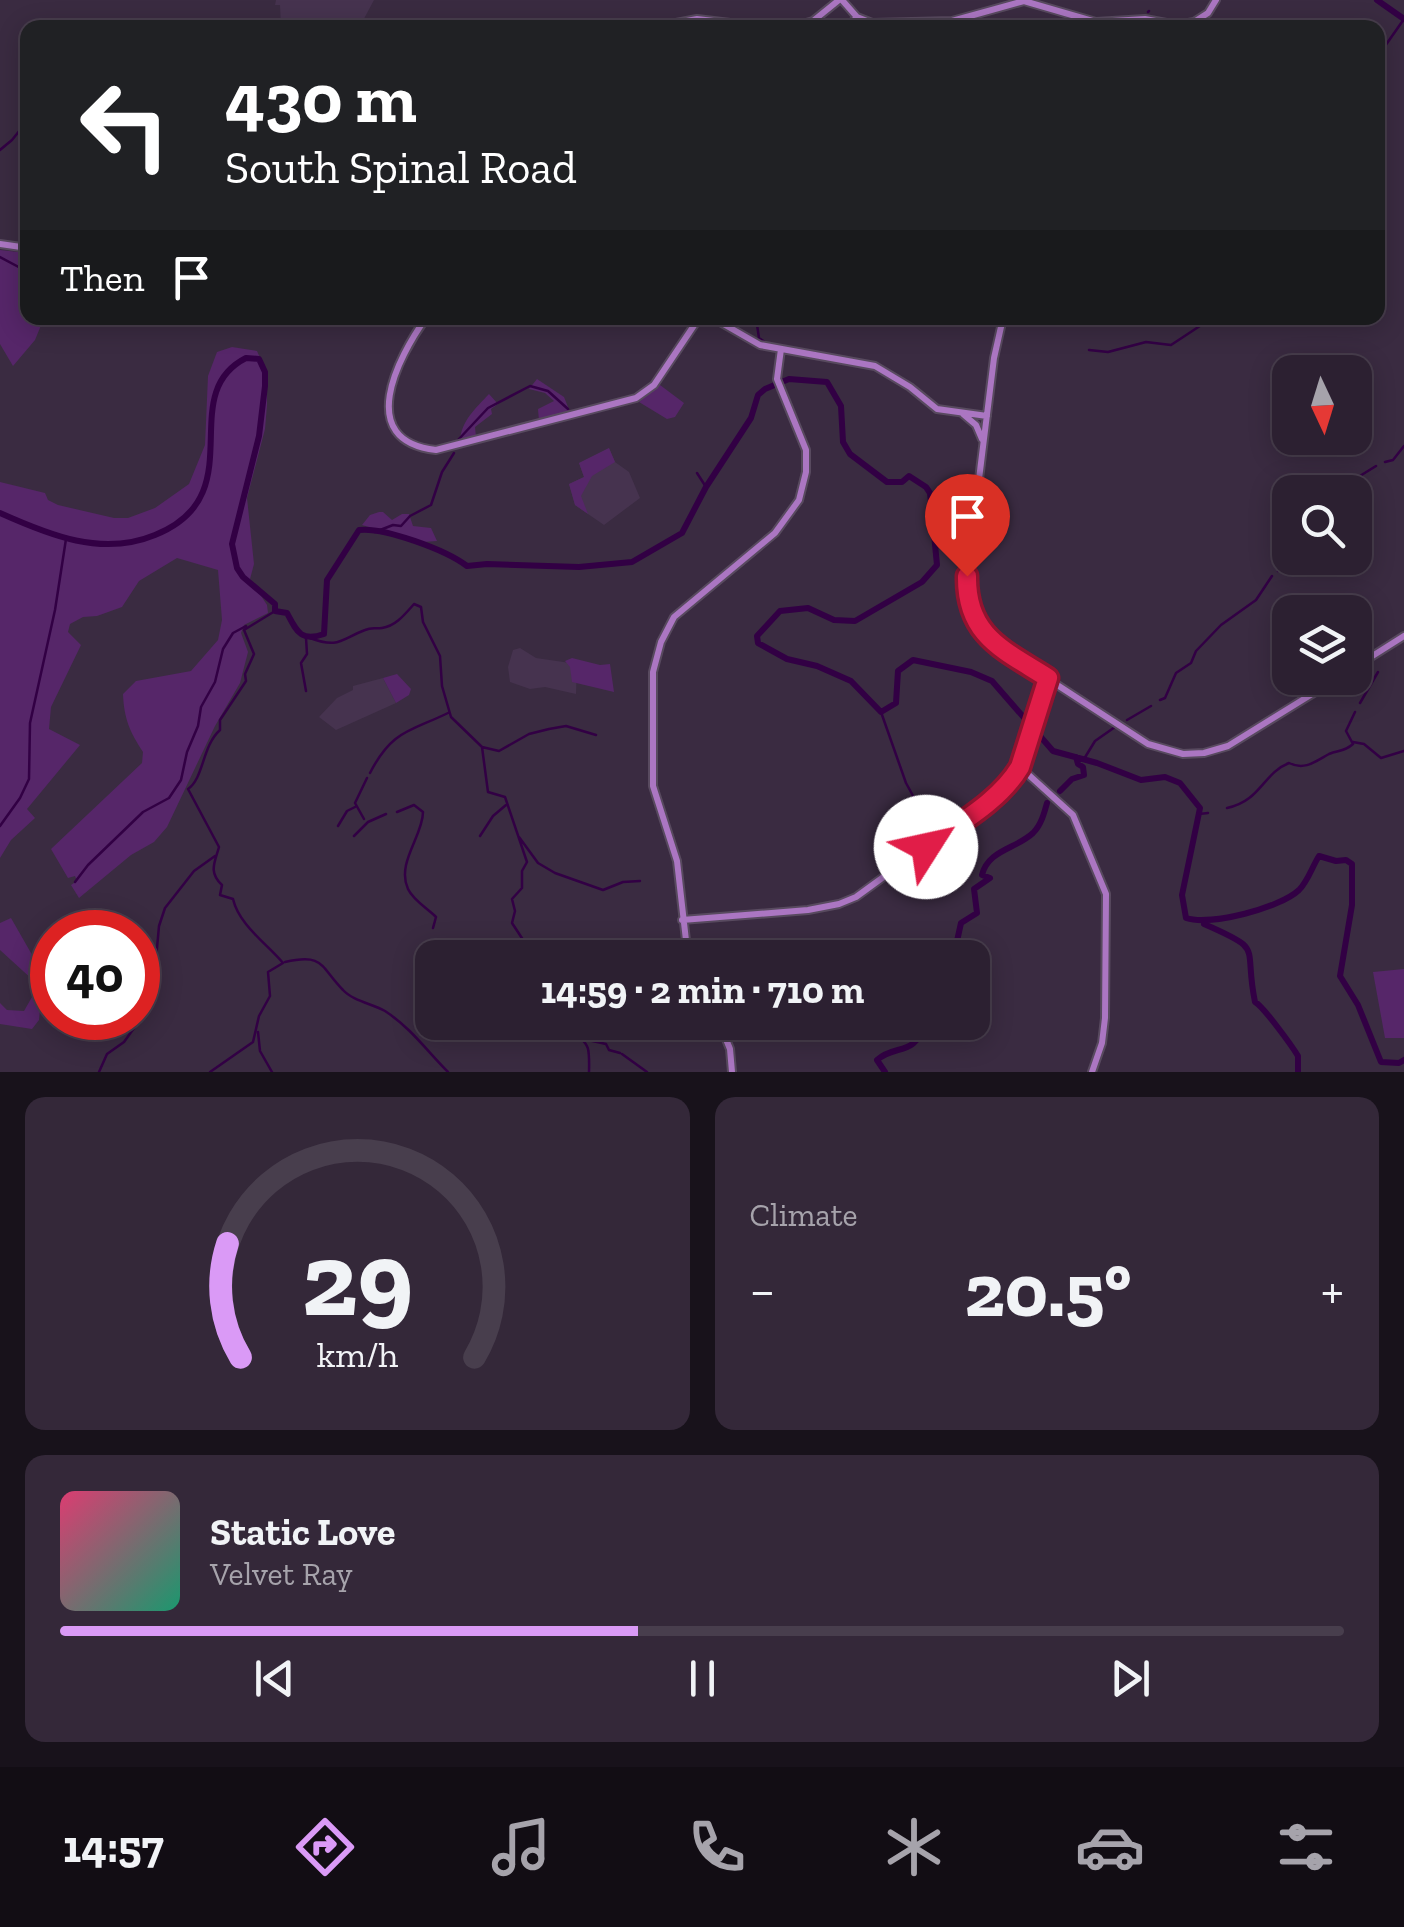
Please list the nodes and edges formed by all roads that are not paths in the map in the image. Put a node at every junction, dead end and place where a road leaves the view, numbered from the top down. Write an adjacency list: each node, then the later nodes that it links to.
1 (840, 0): 3 (street); 4 (street)
2 (1216, 0): 9 (street)
3 (857, 17): 5 (street); 6 (street)
4 (814, 20)
5 (854, 20)
6 (864, 20)
7 (952, 20): 8 (street)
8 (1089, 20)
9 (1200, 20)
10 (422, 325): 11 (street)
11 (693, 325)
12 (725, 325): 14 (street)
13 (1001, 325): 16 (street)
14 (781, 349): 15 (street); 23 (street)
15 (962, 413): 16 (street); 17 (street)
16 (987, 416): 17 (street)
17 (983, 441): 20 (street)
18 (1404, 636): 19 (street)
19 (1372, 656)
20 (1049, 676): 21 (street); 22 (street)
21 (1310, 695)
22 (1020, 767): 23 (street); 27 (street)
23 (682, 920): 24 (street)
24 (685, 940)
25 (726, 1040): 26 (street)
26 (732, 1072)
27 (1092, 1072)

